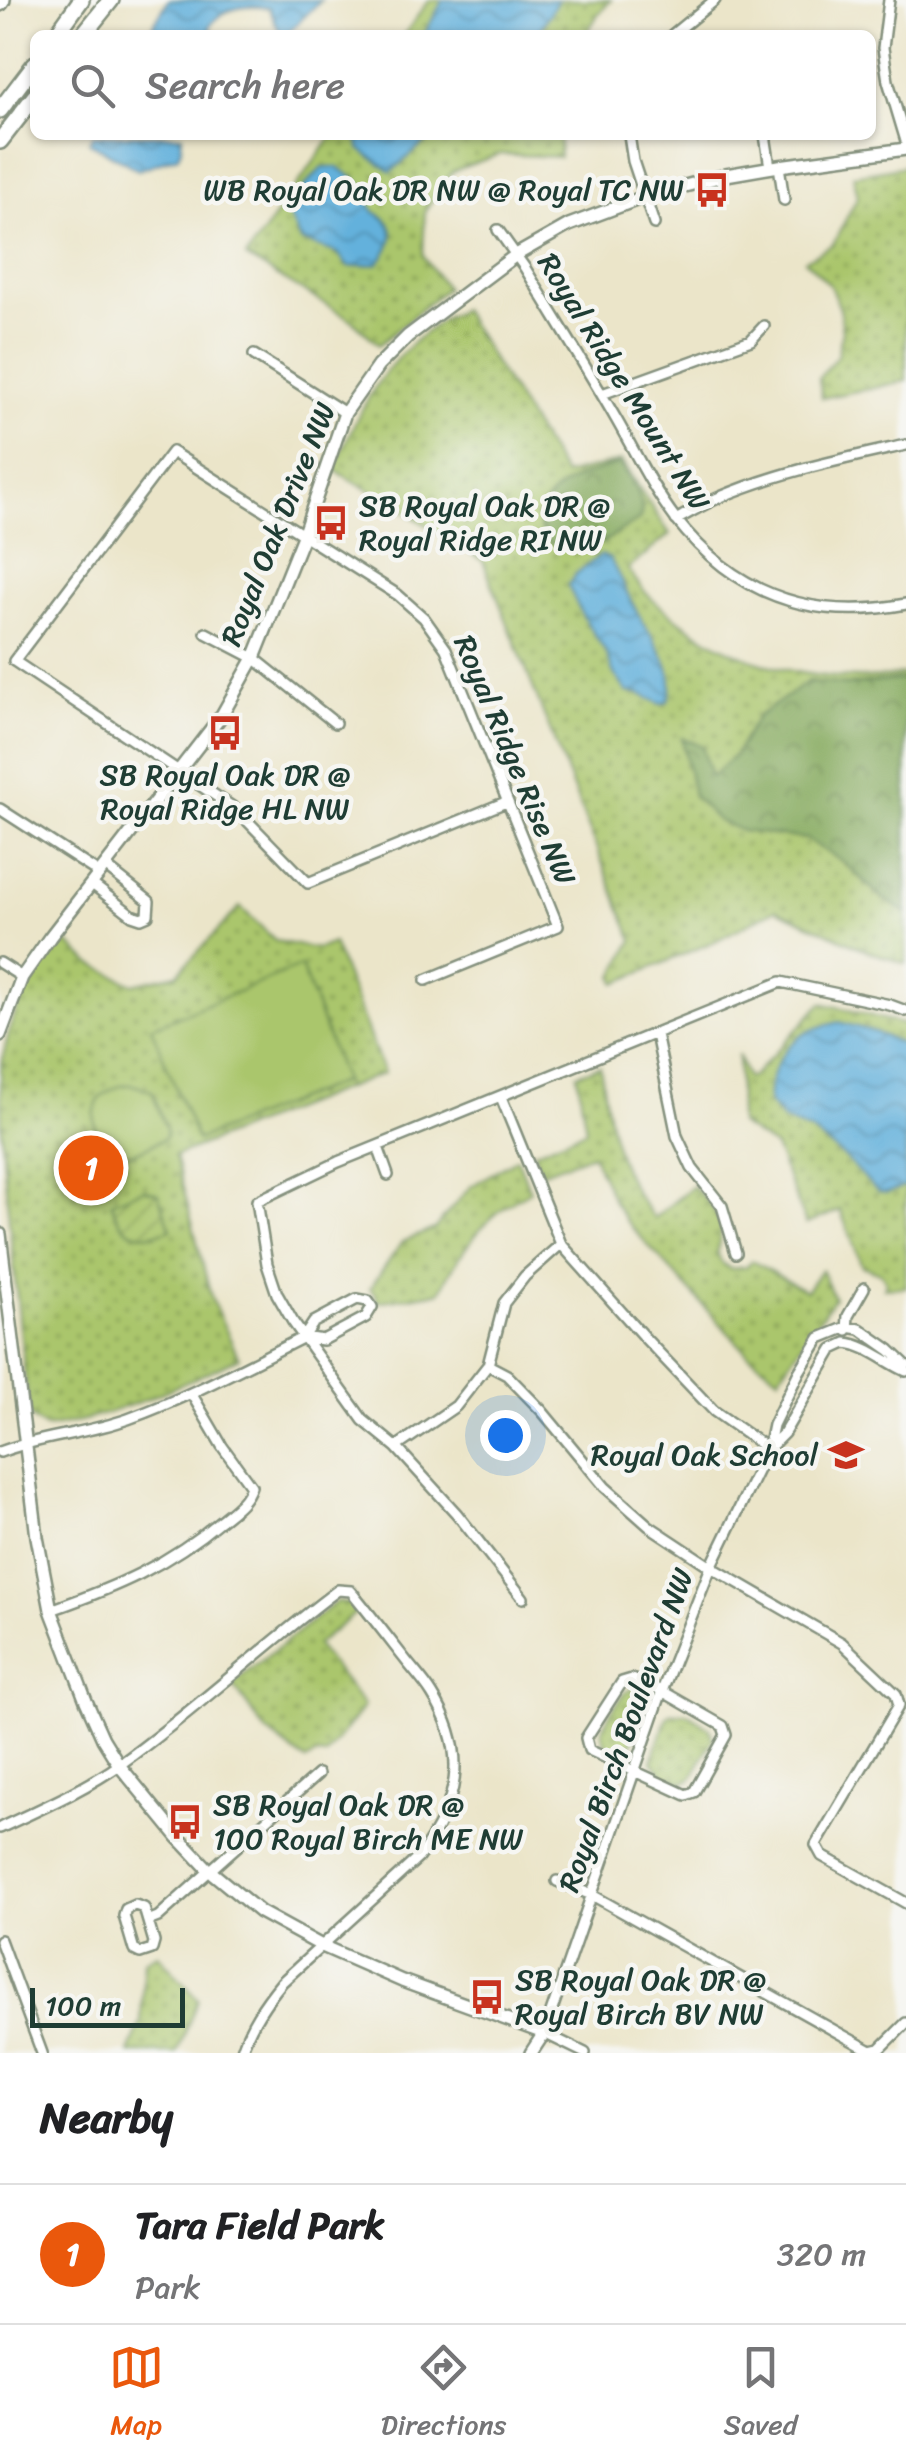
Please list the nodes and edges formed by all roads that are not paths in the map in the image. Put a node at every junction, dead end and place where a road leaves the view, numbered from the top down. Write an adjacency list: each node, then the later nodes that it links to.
1 (81, 0): 5 (highway)
2 (111, 0): 6 (highway)
3 (716, 0): 7 (street)
4 (889, 0): 14 (street)
5 (60, 30)
6 (87, 30)
7 (678, 30)
8 (30, 71): 10 (highway)
9 (30, 102): 13 (highway)
10 (0, 110)
11 (630, 140): 17 (street)
12 (767, 140): 16 (street)
13 (0, 141)
14 (906, 141)
15 (906, 149): 16 (street, Royal Oak Drive NW)
16 (775, 166): 17 (street, Royal Oak Drive NW); 18 (street)
17 (644, 197): 19 (street); 21 (street, Royal Oak Drive NW)
18 (784, 200)
19 (654, 224)
20 (498, 230): 21 (street, Royal Ridge Mount NW)
21 (516, 255): 24 (street, Royal Ridge Mount NW); 25 (street, Royal Oak Drive NW)
22 (764, 326): 24 (street)
23 (254, 355): 25 (street)
24 (602, 394): 27 (street, Royal Ridge Mount NW)
25 (345, 413): 28 (street, Royal Oak Drive NW)
26 (906, 445): 27 (street)
27 (676, 520): 29 (street, Royal Ridge Mount NW)
28 (303, 536): 31 (street, Royal Oak Drive NW); 33 (street, Royal Ridge Rise NW); 34 (street, Royal Ridge Rise NW)
29 (906, 604)
30 (206, 632): 31 (street)
31 (254, 658): 32 (street); 33 (street, Royal Oak Drive NW)
32 (335, 723)
33 (180, 771): 34 (street); 36 (street, Royal Oak Drive NW)
34 (506, 802): 39 (street, Royal Ridge Rise NW)
35 (0, 809): 36 (street)
36 (99, 874): 36 (street); 38 (street, Royal Oak Drive NW)
37 (0, 964): 38 (street)
38 (22, 977): 42 (street, Royal Oak Drive NW)
39 (426, 980)
40 (906, 1011): 41 (street)
41 (656, 1034): 43 (street); 48 (street)
42 (0, 1035)
43 (502, 1097): 44 (street); 47 (street)
44 (378, 1148): 45 (street); 52 (street)
45 (388, 1175)
46 (0, 1234): 50 (street)
47 (561, 1244): 54 (street); 59 (street)
48 (736, 1254)
49 (864, 1288): 51 (street, Royal Birch Boulevard NW)
50 (4, 1300): 57 (street)
51 (847, 1327): 53 (street, Royal Birch Boulevard NW); 55 (street); 59 (street, Royal Birch Boulevard NW)
52 (304, 1338): 52 (street); 56 (street); 58 (street)
53 (846, 1343): 55 (street); 59 (street, Royal Birch Boulevard NW)
54 (488, 1365): 58 (street); 61 (street)
55 (906, 1368)
56 (191, 1393): 57 (street); 63 (street)
57 (27, 1442): 60 (street); 63 (street)
58 (396, 1447): 62 (street)
59 (768, 1450): 61 (street, Royal Birch Boulevard NW)
60 (0, 1452)
61 (711, 1567): 64 (street, Royal Birch Boulevard NW); 72 (street)
62 (522, 1598)
63 (50, 1610): 65 (street)
64 (662, 1691): 66 (street, Royal Birch Boulevard NW); 66 (street); 66 (street)
65 (119, 1766): 68 (street); 69 (street); 75 (street)
66 (634, 1770): 71 (street, Royal Birch Boulevard NW)
67 (318, 1774): 69 (street)
68 (0, 1828)
69 (210, 1870): 73 (street); 75 (street)
70 (557, 1881): 71 (street)
71 (592, 1895): 76 (street); 77 (street, Royal Birch Boulevard NW)
72 (906, 1904)
73 (148, 1921): 73 (street)
74 (0, 1940): 78 (street)
75 (322, 1946): 77 (street); 79 (street)
76 (906, 2023)
77 (544, 2033): 80 (street, Royal Birch Boulevard NW); 81 (street, Royal Birch Boulevard NW); 82 (street)
78 (42, 2053)
79 (240, 2053)
80 (531, 2053)
81 (541, 2053)
82 (585, 2053)

